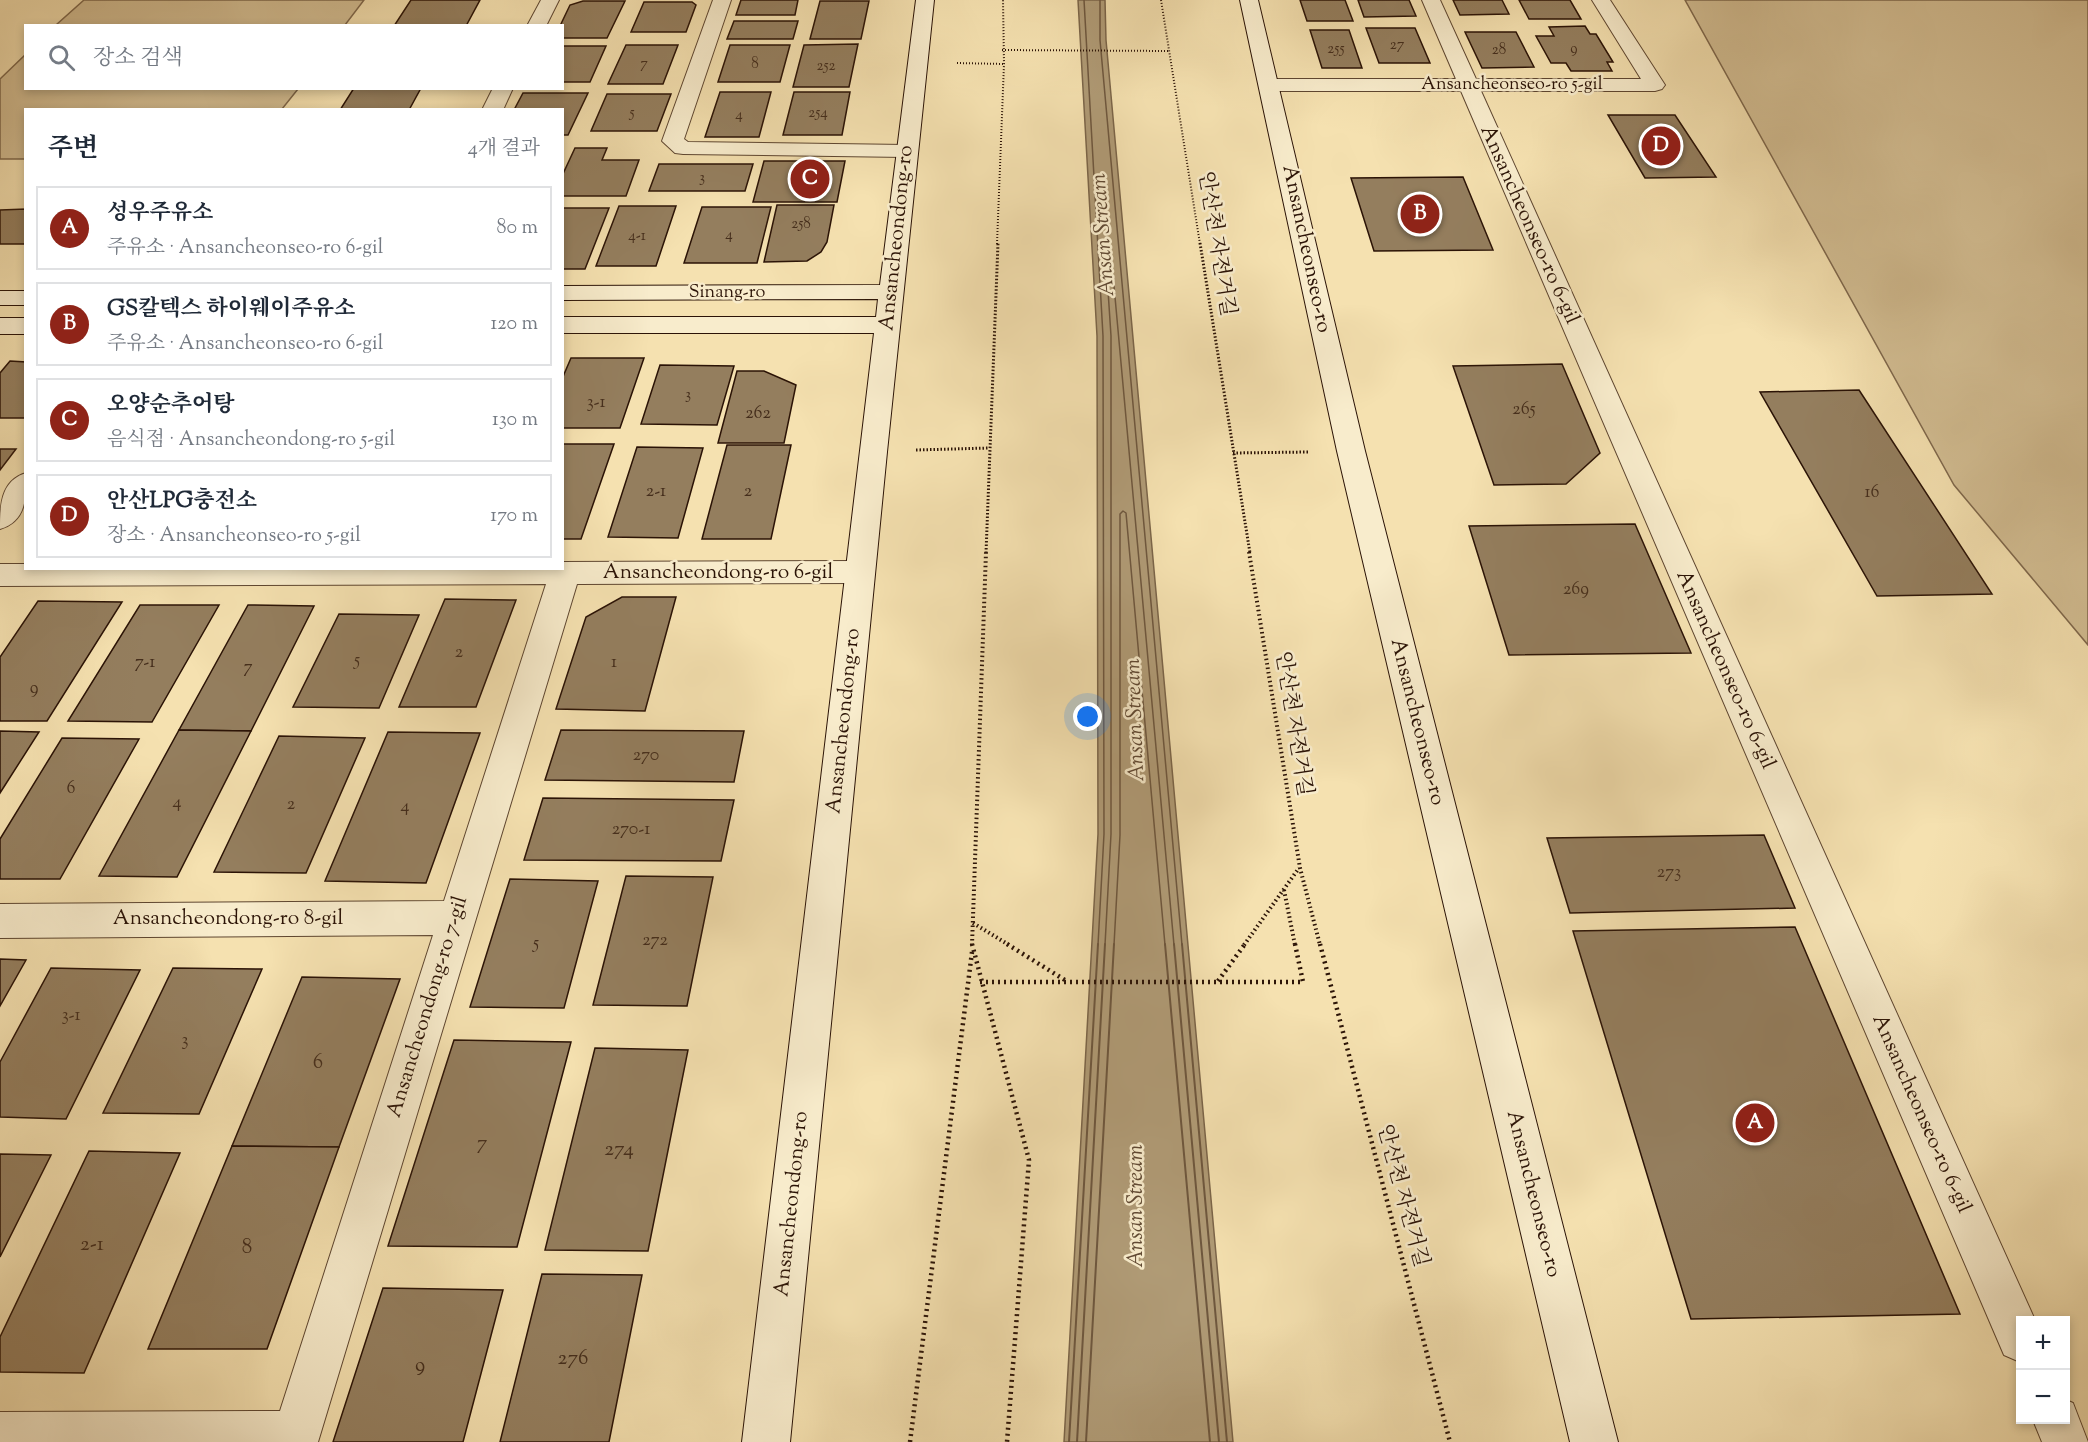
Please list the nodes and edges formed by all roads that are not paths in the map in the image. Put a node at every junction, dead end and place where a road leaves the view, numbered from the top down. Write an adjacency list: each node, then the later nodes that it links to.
1 (550, 0): 7 (street)
2 (722, 0): 12 (street)
3 (925, 0): 12 (street, Ansancheondong-ro)
4 (1249, 0): 8 (street, Ansancheonseo-ro)
5 (1431, 0): 9 (street, Ansancheonseo-ro 6-gil)
6 (1601, 0): 9 (street, Ansancheonseo-ro 5-gil)
7 (537, 24)
8 (1269, 85): 9 (street, Ansancheonseo-ro 5-gil); 33 (street, Ansancheonseo-ro)
9 (1468, 85): 28 (street, Ansancheonseo-ro 6-gil)
10 (502, 90): 11 (street)
11 (493, 108)
12 (906, 151): 13 (street, Ansancheondong-ro)
13 (892, 292): 14 (street, Sinang-ro); 18 (street, Ansancheondong-ro)
14 (564, 293)
15 (0, 298): 16 (street)
16 (24, 298)
17 (564, 325): 18 (street, Sinang-ro)
18 (888, 325): 23 (street, Ansancheondong-ro)
19 (24, 326): 20 (street)
20 (0, 327)
21 (24, 486): 22 (street)
22 (0, 519)
23 (860, 572): 24 (street, Ansancheondong-ro 6-gil); 32 (street, Ansancheondong-ro)
24 (565, 573): 25 (street, Ansancheondong-ro 6-gil); 26 (street, Ansancheondong-ro 7-gil)
25 (0, 575)
26 (456, 918): 27 (street, Ansancheondong-ro 8-gil); 31 (street, Ansancheondong-ro 7-gil)
27 (0, 921)
28 (2016, 1330)
29 (2058, 1424): 34 (street)
30 (0, 1436): 31 (street)
31 (295, 1439)
32 (766, 1442)
33 (1594, 1442)
34 (2066, 1442)

